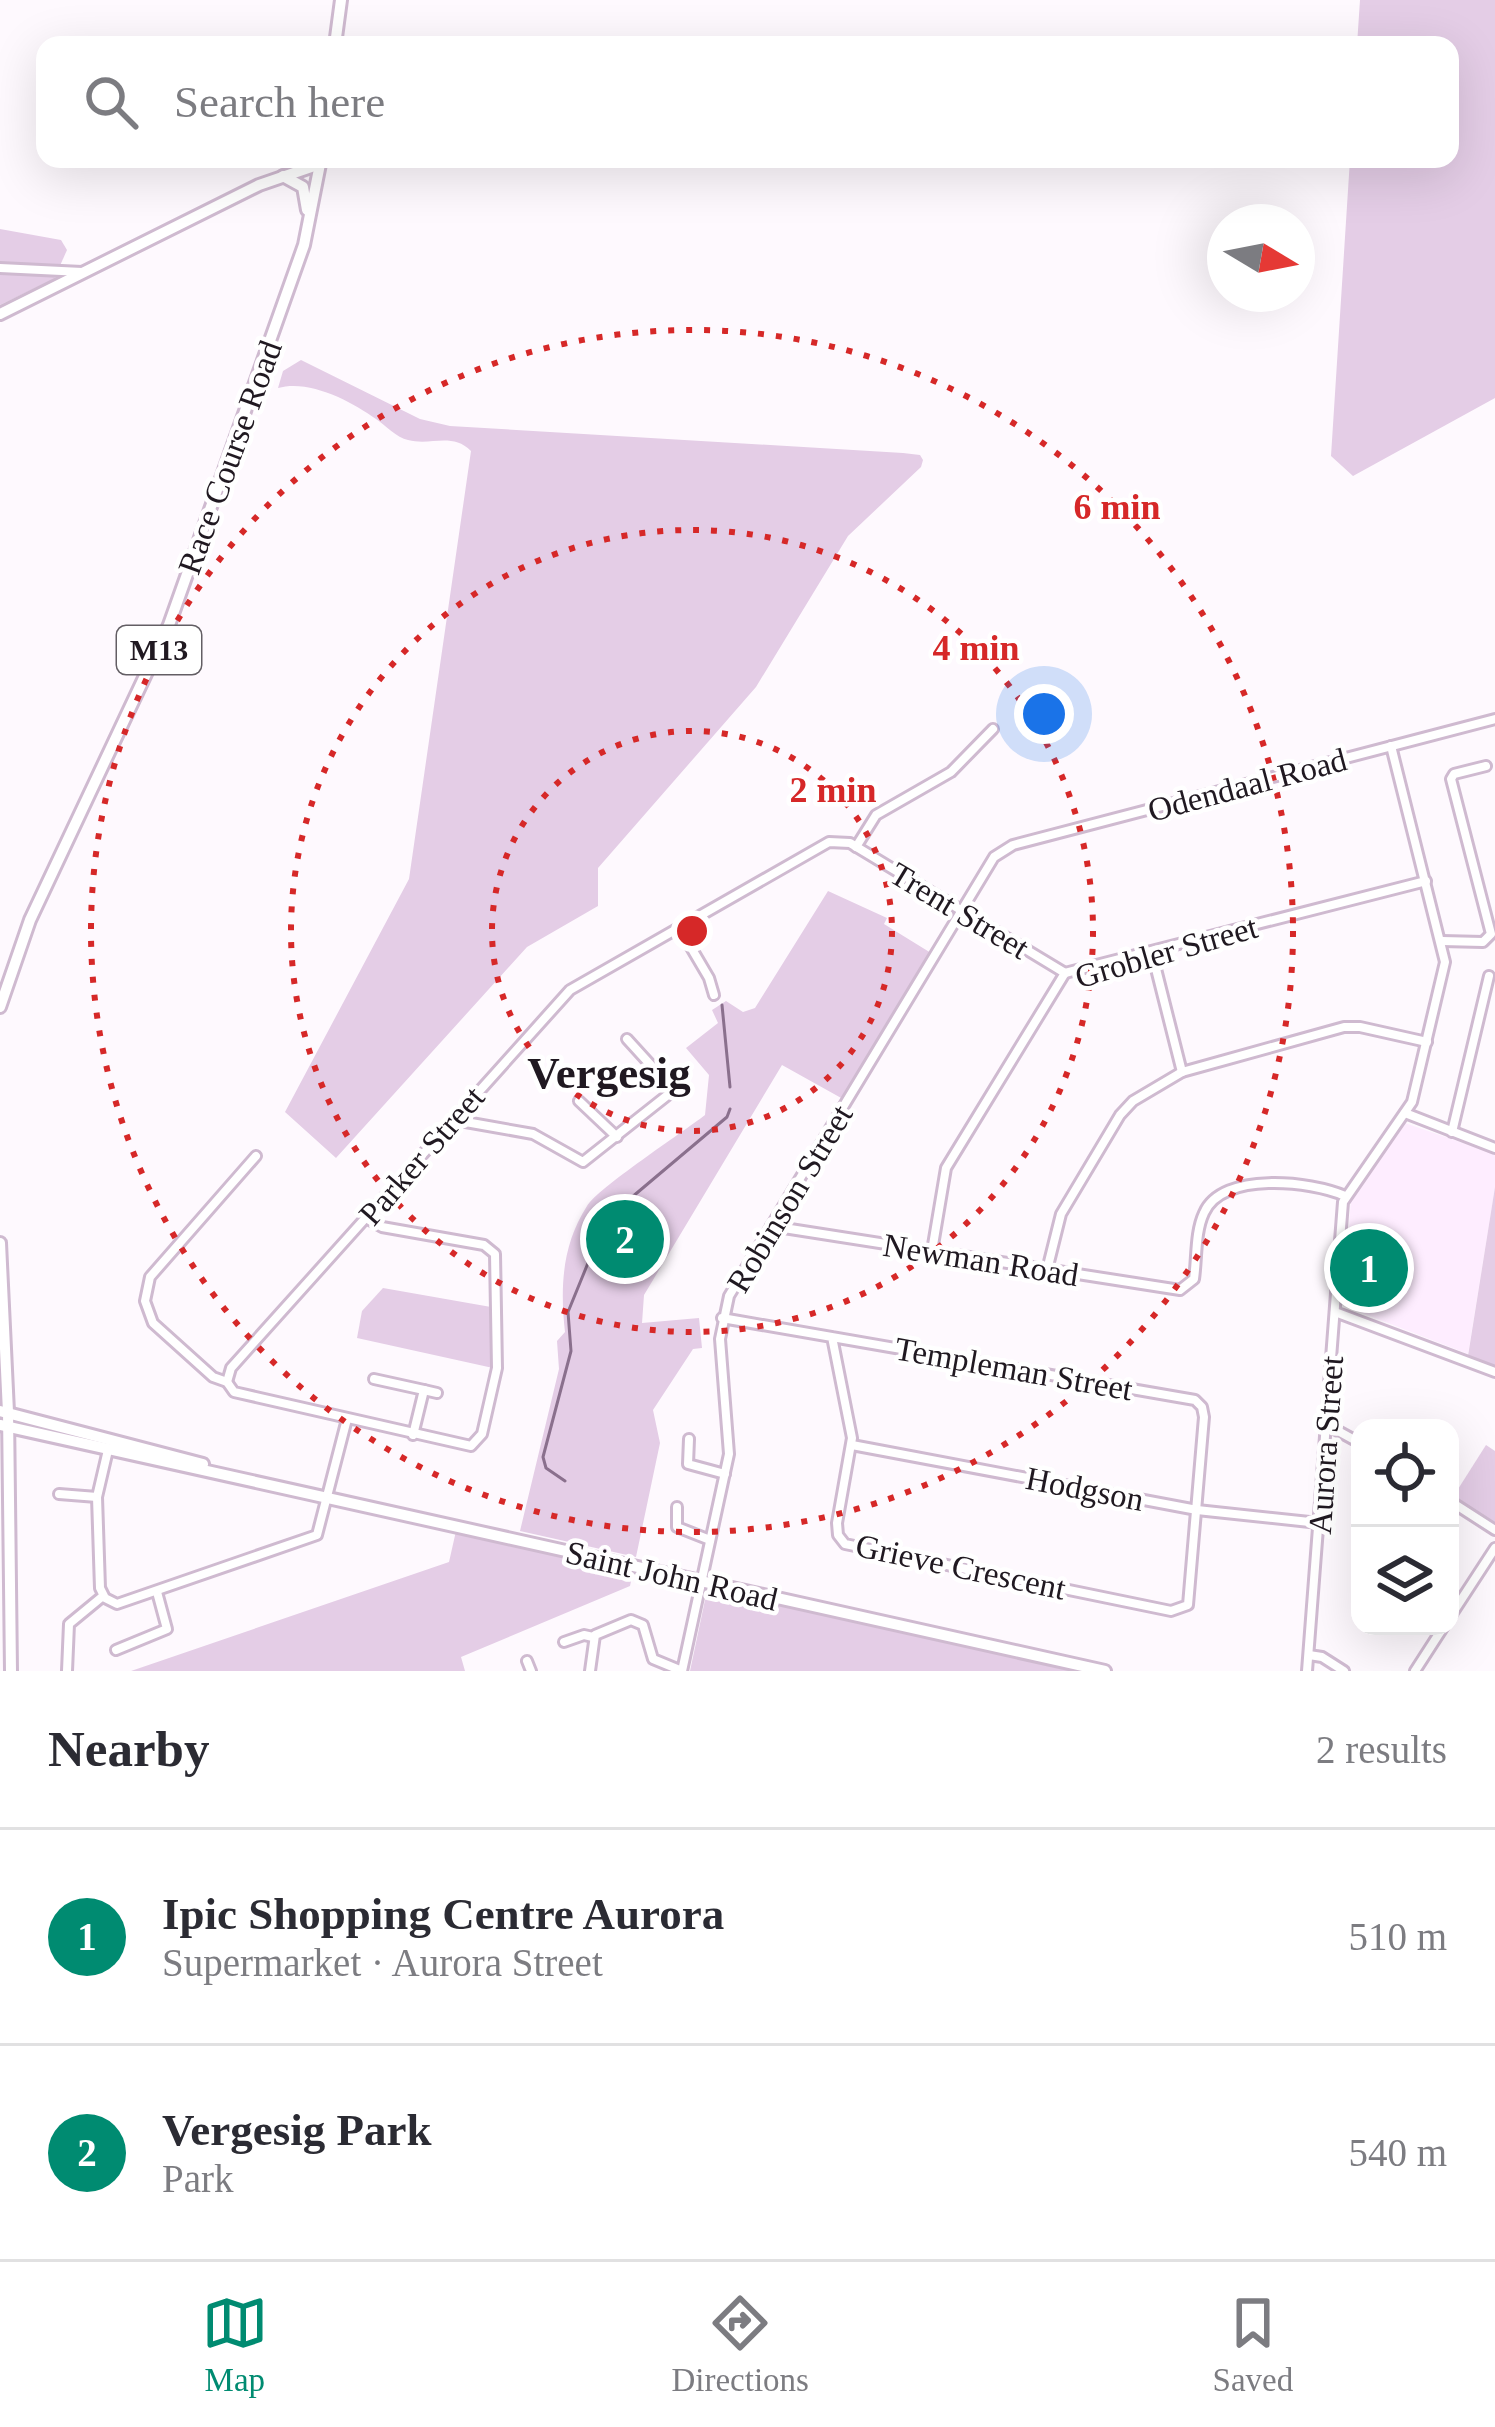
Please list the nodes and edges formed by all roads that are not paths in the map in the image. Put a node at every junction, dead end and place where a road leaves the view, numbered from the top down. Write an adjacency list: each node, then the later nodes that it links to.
1 (341, 0): 2 (main road)
2 (336, 36)
3 (303, 168): 5 (main road)
4 (319, 168): 6 (main road, Race Course Road / M13)
5 (283, 176): 6 (main road); 8 (main road)
6 (308, 231): 24 (main road, Race Course Road / M13)
7 (0, 268): 8 (street)
8 (85, 272): 9 (main road)
9 (0, 314)
10 (1495, 719): 12 (street, Odendaal Road)
11 (993, 729): 14 (street)
12 (1391, 746): 15 (street, Odendaal Road); 16 (street)
13 (1486, 766): 19 (street)
14 (856, 847): 17 (street, Trent Street); 18 (street, Parker Street)
15 (999, 852): 17 (street, Robinson Street)
16 (1426, 881): 19 (street); 20 (street, Grobler Street)
17 (962, 910): 21 (street, Trent Street); 37 (street, Robinson Street)
18 (680, 927): 23 (street); 30 (street, Parker Street)
19 (1442, 941): 26 (street)
20 (1152, 952): 21 (street, Grobler Street); 27 (street)
21 (1065, 973): 39 (street, Grobler Street)
22 (1489, 976): 31 (street)
23 (713, 995)
24 (0, 1007)
25 (627, 1039): 32 (street)
26 (1427, 1042): 27 (street); 29 (street)
27 (1182, 1072): 40 (street)
28 (580, 1101): 32 (street)
29 (1405, 1113): 31 (street); 35 (street)
30 (455, 1116): 32 (street); 36 (street, Parker Street)
31 (1452, 1132): 33 (street)
32 (617, 1137)
33 (1495, 1148)
34 (256, 1156): 46 (street)
35 (1345, 1196): 40 (street, Newman Road); 41 (street, Aurora Street)
36 (366, 1218): 46 (street, Parker Street); 53 (street)
37 (771, 1226): 39 (street, Newman Road); 42 (street, Robinson Street)
38 (0, 1243): 49 (main road)
39 (932, 1252): 40 (street, Newman Road)
40 (1047, 1270)
41 (1335, 1312): 44 (street); 51 (street, Aurora Street)
42 (722, 1318): 43 (street, Templeman Street); 58 (street, Robinson Street)
43 (832, 1337): 56 (street, Grieve Crescent); 65 (street, Templeman Street)
44 (1495, 1372)
45 (374, 1379): 47 (street)
46 (227, 1382): 50 (street)
47 (424, 1390): 48 (street); 53 (street)
48 (437, 1394)
49 (4, 1412): 52 (main road); 59 (main road, Saint John Road)
50 (347, 1420): 53 (street); 61 (street)
51 (1327, 1425): 54 (street); 66 (street, Aurora Street)
52 (4, 1426): 57 (main road, Saint John Road); 79 (main road)
53 (413, 1435)
54 (1351, 1438)
55 (689, 1439): 58 (street)
56 (853, 1445): 65 (street, Hodgson); 65 (street, Grieve Crescent)
57 (108, 1450): 59 (main road, Saint John Road); 62 (street)
58 (724, 1474): 68 (street, Robinson Street)
59 (241, 1476): 61 (main road, Saint John Road)
60 (59, 1494): 62 (street)
61 (328, 1496): 70 (main road, Saint John Road); 71 (street)
62 (98, 1497): 72 (street)
63 (677, 1507): 68 (street)
64 (1459, 1507): 67 (street)
65 (1197, 1510): 66 (street, Hodgson)
66 (1319, 1523): 78 (street, Aurora Street)
67 (1495, 1530)
68 (710, 1540): 70 (street, Robinson Street)
69 (1495, 1548): 73 (street)
70 (701, 1582): 82 (street, Robinson Street); 83 (main road, Saint John Road)
71 (157, 1592): 72 (street); 77 (street)
72 (103, 1596): 80 (street)
73 (1459, 1603)
74 (1438, 1635): 86 (street)
75 (593, 1637): 76 (street); 81 (street); 82 (street)
76 (564, 1642)
77 (116, 1650)
78 (1309, 1655): 84 (street, Aurora Street); 85 (street)
79 (11, 1671)
80 (67, 1671)
81 (590, 1671)
82 (682, 1671)
83 (1105, 1671)
84 (1307, 1671)
85 (1344, 1671)
86 (1415, 1671)

